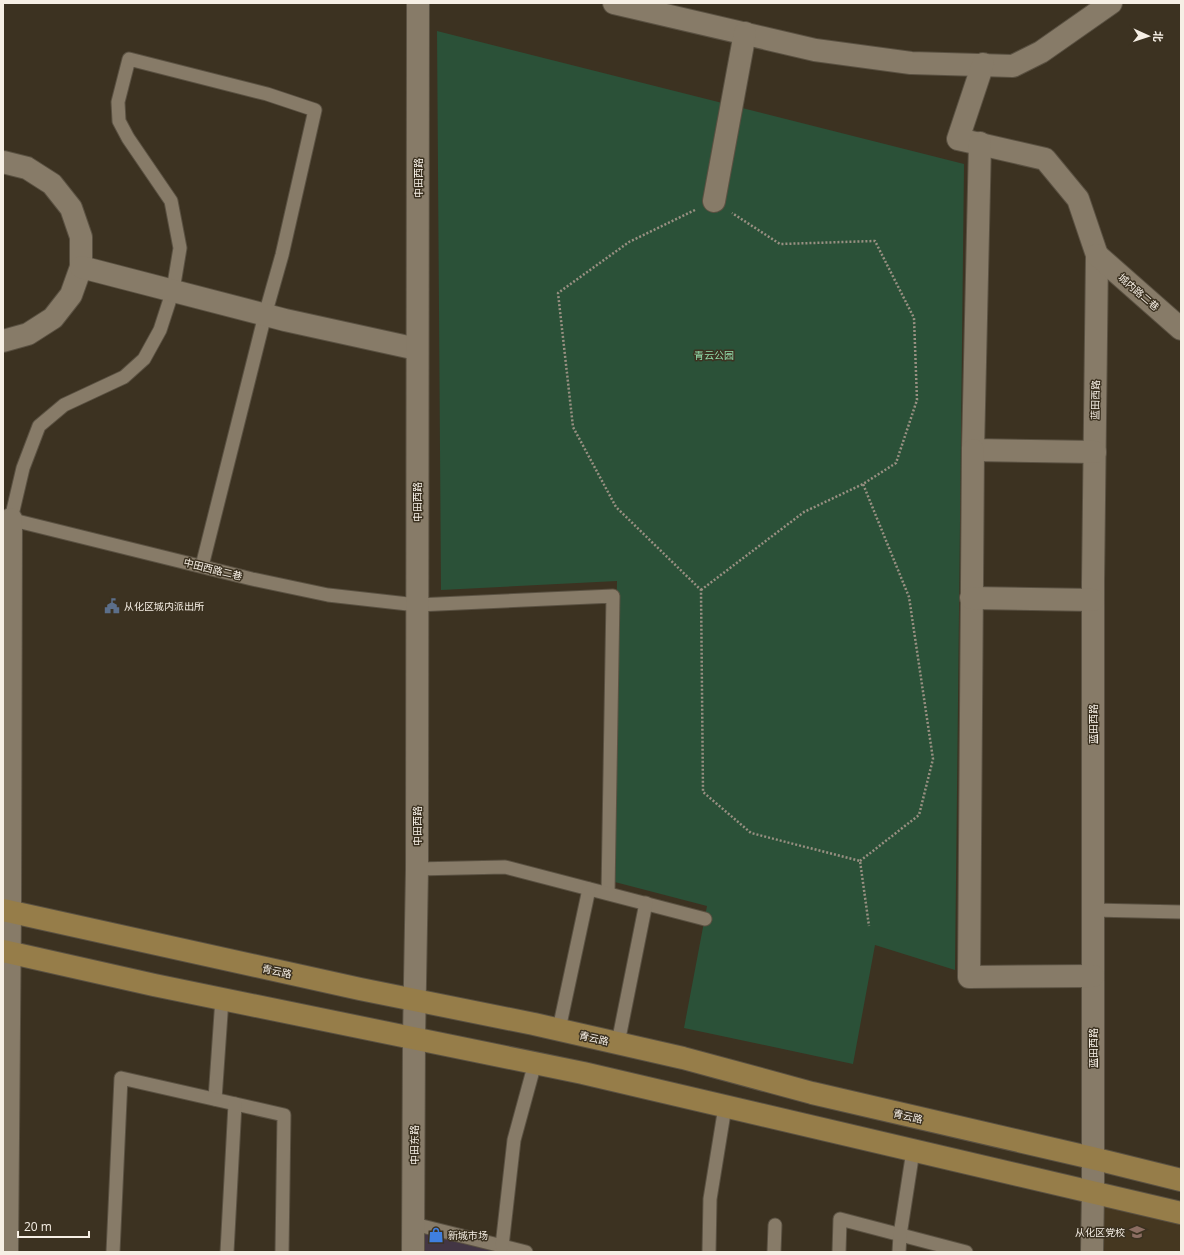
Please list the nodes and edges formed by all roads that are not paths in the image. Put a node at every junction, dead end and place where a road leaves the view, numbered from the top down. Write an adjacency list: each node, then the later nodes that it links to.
1 (418, 3): 15 (street, 中田西路)
2 (614, 3): 4 (street)
3 (1111, 3): 5 (street)
4 (745, 33): 5 (street); 8 (street)
5 (982, 64): 6 (street)
6 (980, 143): 9 (street); 16 (street)
7 (3, 162): 10 (street)
8 (714, 201)
9 (1097, 256): 13 (street, 城内路二巷); 17 (street, 蓝田西路)
10 (81, 267): 11 (street); 14 (street)
11 (173, 290): 12 (street); 12 (lane); 18 (lane)
12 (265, 315): 15 (street); 19 (lane)
13 (1181, 329)
14 (3, 341)
15 (417, 349): 22 (street, 中田西路)
16 (973, 450): 17 (street); 20 (street)
17 (1095, 452): 21 (street, 蓝田西路)
18 (7, 519): 19 (lane, 中田西路二巷); 23 (street)
19 (202, 566): 22 (lane, 中田西路二巷)
20 (971, 598): 21 (street); 33 (street)
21 (1093, 600): 28 (street, 蓝田西路)
22 (417, 605): 24 (street, 中田西路); 26 (lane, 中田西路二巷)
23 (7, 732): 29 (street)
24 (417, 869): 25 (lane); 35 (street, 中田西路)
25 (589, 889): 26 (lane); 36 (lane)
26 (608, 893): 27 (lane)
27 (646, 903): 31 (lane); 38 (lane)
28 (1093, 910): 30 (lane); 33 (street, 蓝田西路)
29 (6, 911): 32 (street); 35 (main road, 青云路)
30 (1181, 912)
31 (705, 919)
32 (6, 951): 34 (main road); 52 (street)
33 (1093, 976): 44 (street, 蓝田西路)
34 (222, 999): 37 (main road); 40 (lane)
35 (415, 1000): 36 (main road, 青云路); 37 (street, 中田东路)
36 (559, 1029): 38 (main road, 青云路)
37 (414, 1038): 39 (main road); 48 (street, 中田东路)
38 (618, 1043): 44 (main road, 青云路)
39 (535, 1063): 42 (main road); 51 (lane)
40 (215, 1100): 41 (lane); 53 (lane)
41 (235, 1104): 54 (lane); 55 (lane)
42 (725, 1107): 43 (main road); 58 (lane)
43 (913, 1151): 46 (main road); 50 (lane)
44 (1092, 1158): 45 (main road, 青云路); 46 (street, 蓝田西路)
45 (1181, 1180)
46 (1092, 1192): 47 (main road); 63 (street, 蓝田西路)
47 (1181, 1213)
48 (414, 1224): 51 (lane); 56 (street, 中田东路)
49 (775, 1224): 59 (lane)
50 (900, 1235): 60 (lane); 61 (lane); 62 (lane)
51 (502, 1246): 57 (lane)
52 (7, 1252)
53 (113, 1252)
54 (227, 1252)
55 (282, 1252)
56 (413, 1252)
57 (526, 1252)
58 (709, 1252)
59 (774, 1252)
60 (839, 1252)
61 (899, 1252)
62 (966, 1252)
63 (1092, 1252)

